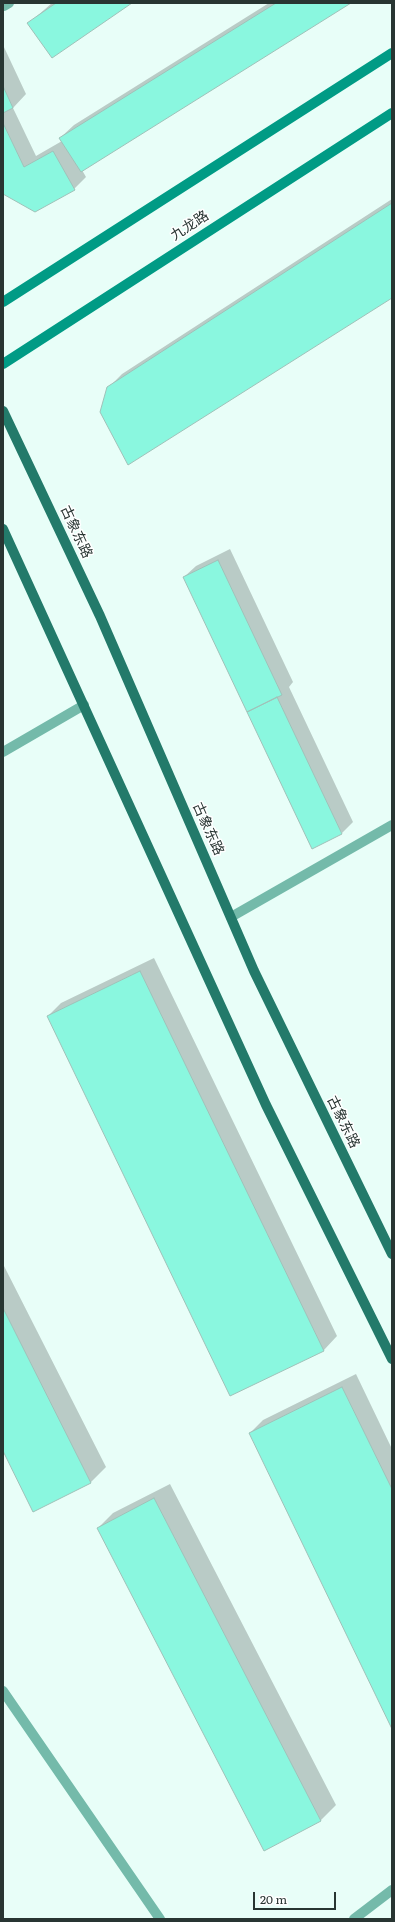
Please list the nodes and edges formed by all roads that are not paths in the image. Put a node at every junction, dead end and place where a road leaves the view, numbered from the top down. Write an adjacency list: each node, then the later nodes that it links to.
1 (392, 53): 3 (main road)
2 (392, 113): 4 (main road, 九龙路)
3 (3, 302)
4 (3, 364)
5 (3, 411): 10 (main road, 古象东路)
6 (3, 529): 7 (main road)
7 (84, 705): 8 (street); 12 (main road)
8 (3, 752)
9 (392, 825): 10 (street)
10 (231, 917): 11 (main road, 古象东路)
11 (392, 1254)
12 (392, 1359)
13 (3, 1691): 15 (street)
14 (392, 1890): 16 (street)
15 (160, 1919)
16 (354, 1919)

